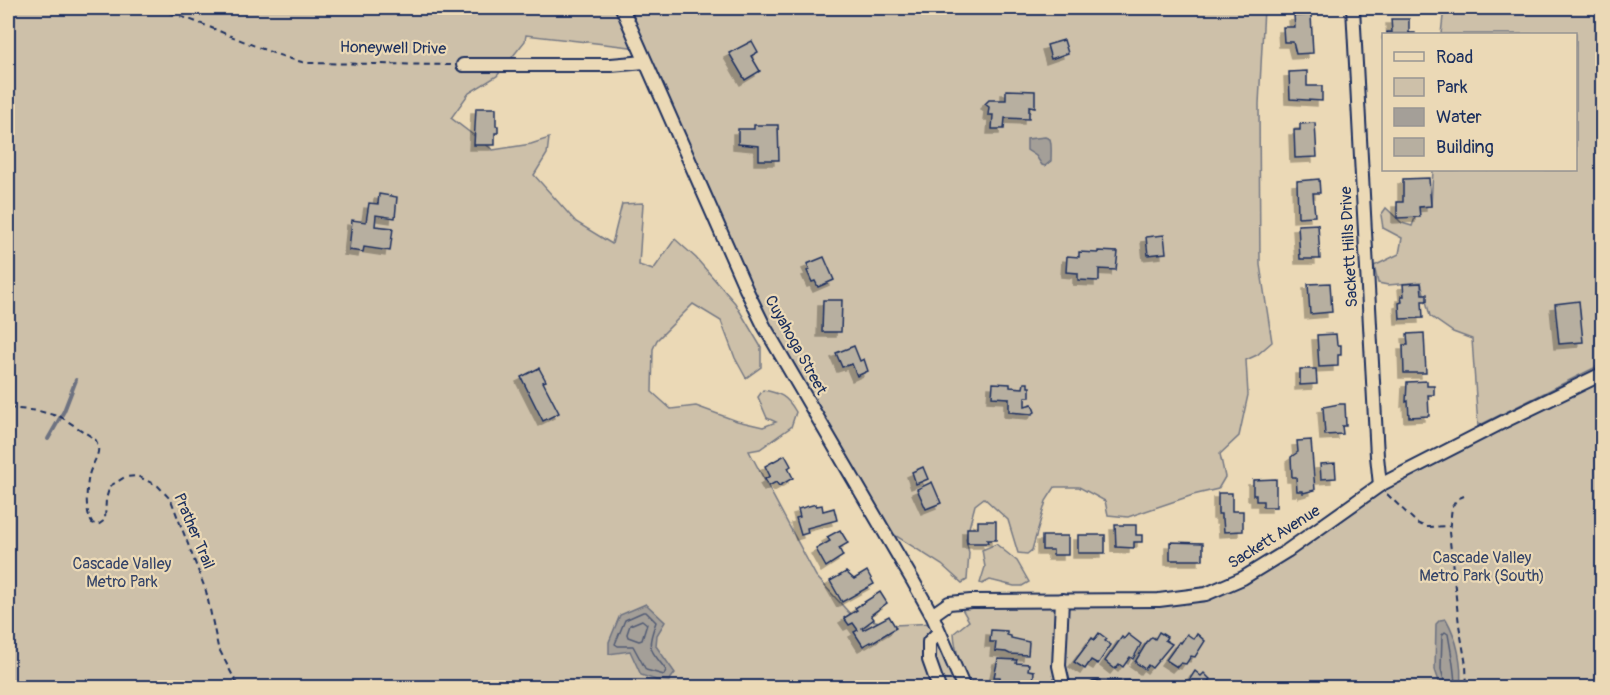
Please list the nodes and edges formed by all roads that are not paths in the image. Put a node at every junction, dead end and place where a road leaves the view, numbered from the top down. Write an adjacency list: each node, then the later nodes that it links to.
1 (622, 8): 3 (street, Cuyahoga Street)
2 (1353, 8): 6 (street, Sackett Hills Drive)
3 (645, 62): 4 (street, Honeywell Drive); 8 (street, Cuyahoga Street)
4 (463, 65)
5 (1602, 374): 6 (street, Sackett Avenue)
6 (1380, 485): 7 (street, Sackett Avenue)
7 (1062, 600): 8 (street, Sackett Avenue); 12 (street)
8 (932, 615): 9 (street, Cuyahoga Street)
9 (939, 632): 10 (street); 11 (street, Cuyahoga Street)
10 (939, 687)
11 (964, 687)
12 (1064, 687)
13 (1090, 687): 14 (street)
14 (1096, 687): 15 (street)
15 (1141, 687)

